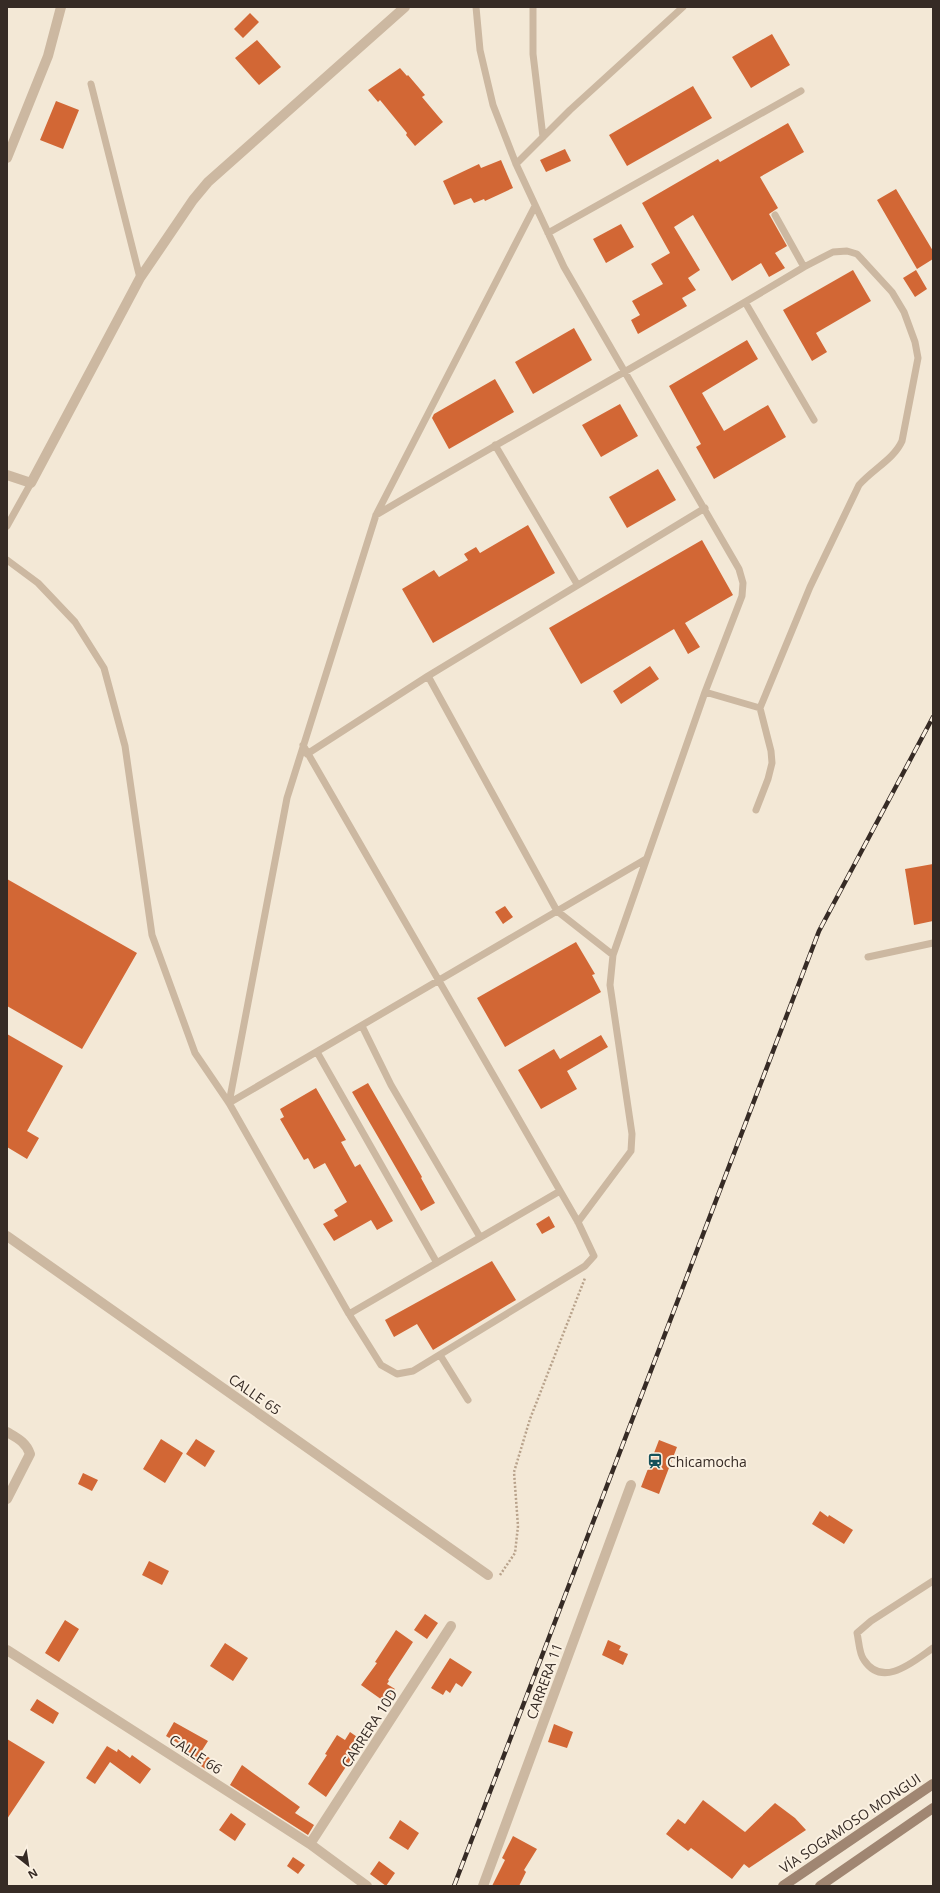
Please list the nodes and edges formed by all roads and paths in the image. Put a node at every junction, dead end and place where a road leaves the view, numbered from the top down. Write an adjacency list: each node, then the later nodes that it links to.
1 (61, 7): 9 (street)
2 (405, 7): 15 (street)
3 (476, 7): 10 (lane)
4 (533, 7): 8 (lane)
5 (683, 7): 8 (lane)
6 (91, 84): 15 (lane)
7 (801, 91): 13 (lane)
8 (542, 137): 10 (lane)
9 (7, 158)
10 (516, 164): 11 (lane)
11 (535, 206): 13 (lane); 23 (lane)
12 (775, 215): 14 (lane)
13 (548, 233): 17 (lane)
14 (804, 267): 16 (lane); 29 (lane)
15 (140, 278): 21 (street)
16 (745, 302): 17 (lane); 18 (lane)
17 (625, 372): 19 (lane); 22 (lane)
18 (814, 420)
19 (495, 445): 23 (lane); 26 (lane)
20 (7, 475): 21 (street)
21 (31, 483): 24 (lane)
22 (705, 508): 26 (lane); 28 (lane)
23 (376, 515): 30 (lane)
24 (7, 526)
25 (7, 560): 41 (lane)
26 (577, 584): 27 (lane)
27 (428, 676): 31 (lane); 34 (lane)
28 (705, 692): 29 (lane); 33 (lane)
29 (760, 708): 32 (lane)
30 (303, 746): 31 (lane); 41 (lane)
31 (307, 754): 38 (lane)
32 (756, 810)
33 (646, 859): 34 (lane); 36 (lane)
34 (557, 911): 36 (lane); 38 (lane)
35 (933, 943): 37 (lane)
36 (613, 955): 43 (lane)
37 (868, 957)
38 (438, 981): 39 (lane); 42 (lane)
39 (362, 1026): 40 (lane); 45 (lane)
40 (317, 1052): 41 (lane); 46 (lane)
41 (230, 1103): 48 (lane)
42 (560, 1191): 43 (lane); 45 (lane)
43 (578, 1222): 49 (lane)
44 (7, 1236): 54 (street, CALLE 65)
45 (480, 1237): 46 (lane)
46 (437, 1262): 48 (lane)
47 (586, 1278): 54 (path)
48 (349, 1314): 49 (lane)
49 (440, 1355): 50 (lane)
50 (468, 1400)
51 (7, 1432): 53 (street)
52 (631, 1485): 63 (street, CARRERA 11)
53 (7, 1499)
54 (488, 1575)
55 (933, 1581): 57 (lane)
56 (451, 1626): 61 (street, CARRERA 10D)
57 (933, 1648)
58 (7, 1650): 61 (street, CALLE 66)
59 (933, 1784): 64 (main road, VÍA SOGAMOSO MONGUI)
60 (933, 1808): 65 (main road)
61 (310, 1844): 62 (street, CALLE 66)
62 (367, 1886)
63 (483, 1886)
64 (783, 1886)
65 (820, 1886)

